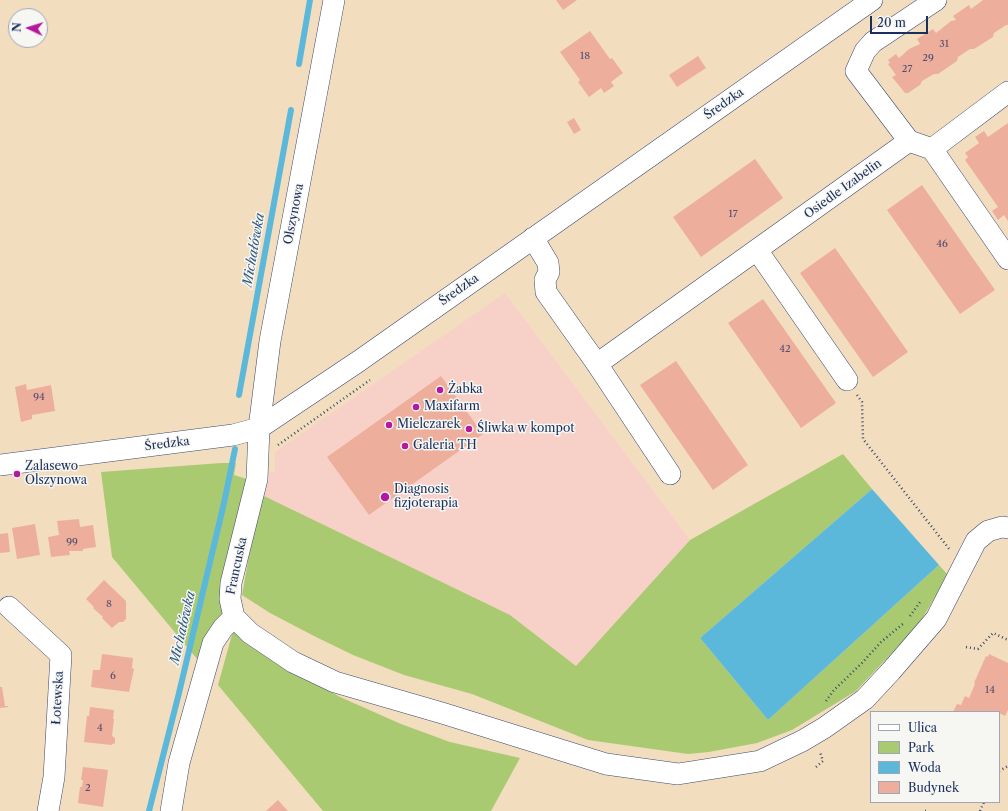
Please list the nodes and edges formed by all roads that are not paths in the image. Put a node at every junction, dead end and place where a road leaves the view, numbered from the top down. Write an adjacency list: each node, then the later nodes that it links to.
1 (334, 0): 12 (street, Olszynowa)
2 (872, 0): 7 (street, Średzka)
3 (936, 0): 5 (street)
4 (1008, 92): 6 (street)
5 (909, 141): 6 (street); 8 (street, Osiedle Izabelin)
6 (932, 149): 9 (street)
7 (533, 238): 10 (street); 12 (street, Średzka)
8 (757, 250): 10 (street, Osiedle Izabelin); 11 (street)
9 (1008, 259)
10 (597, 364): 14 (street)
11 (847, 380)
12 (259, 428): 13 (street, Średzka); 17 (street, Francuska)
13 (0, 465)
14 (670, 474)
15 (1008, 528): 17 (street)
16 (8, 607): 18 (street, Łotewska)
17 (234, 617): 19 (street)
18 (48, 811)
19 (171, 811)

